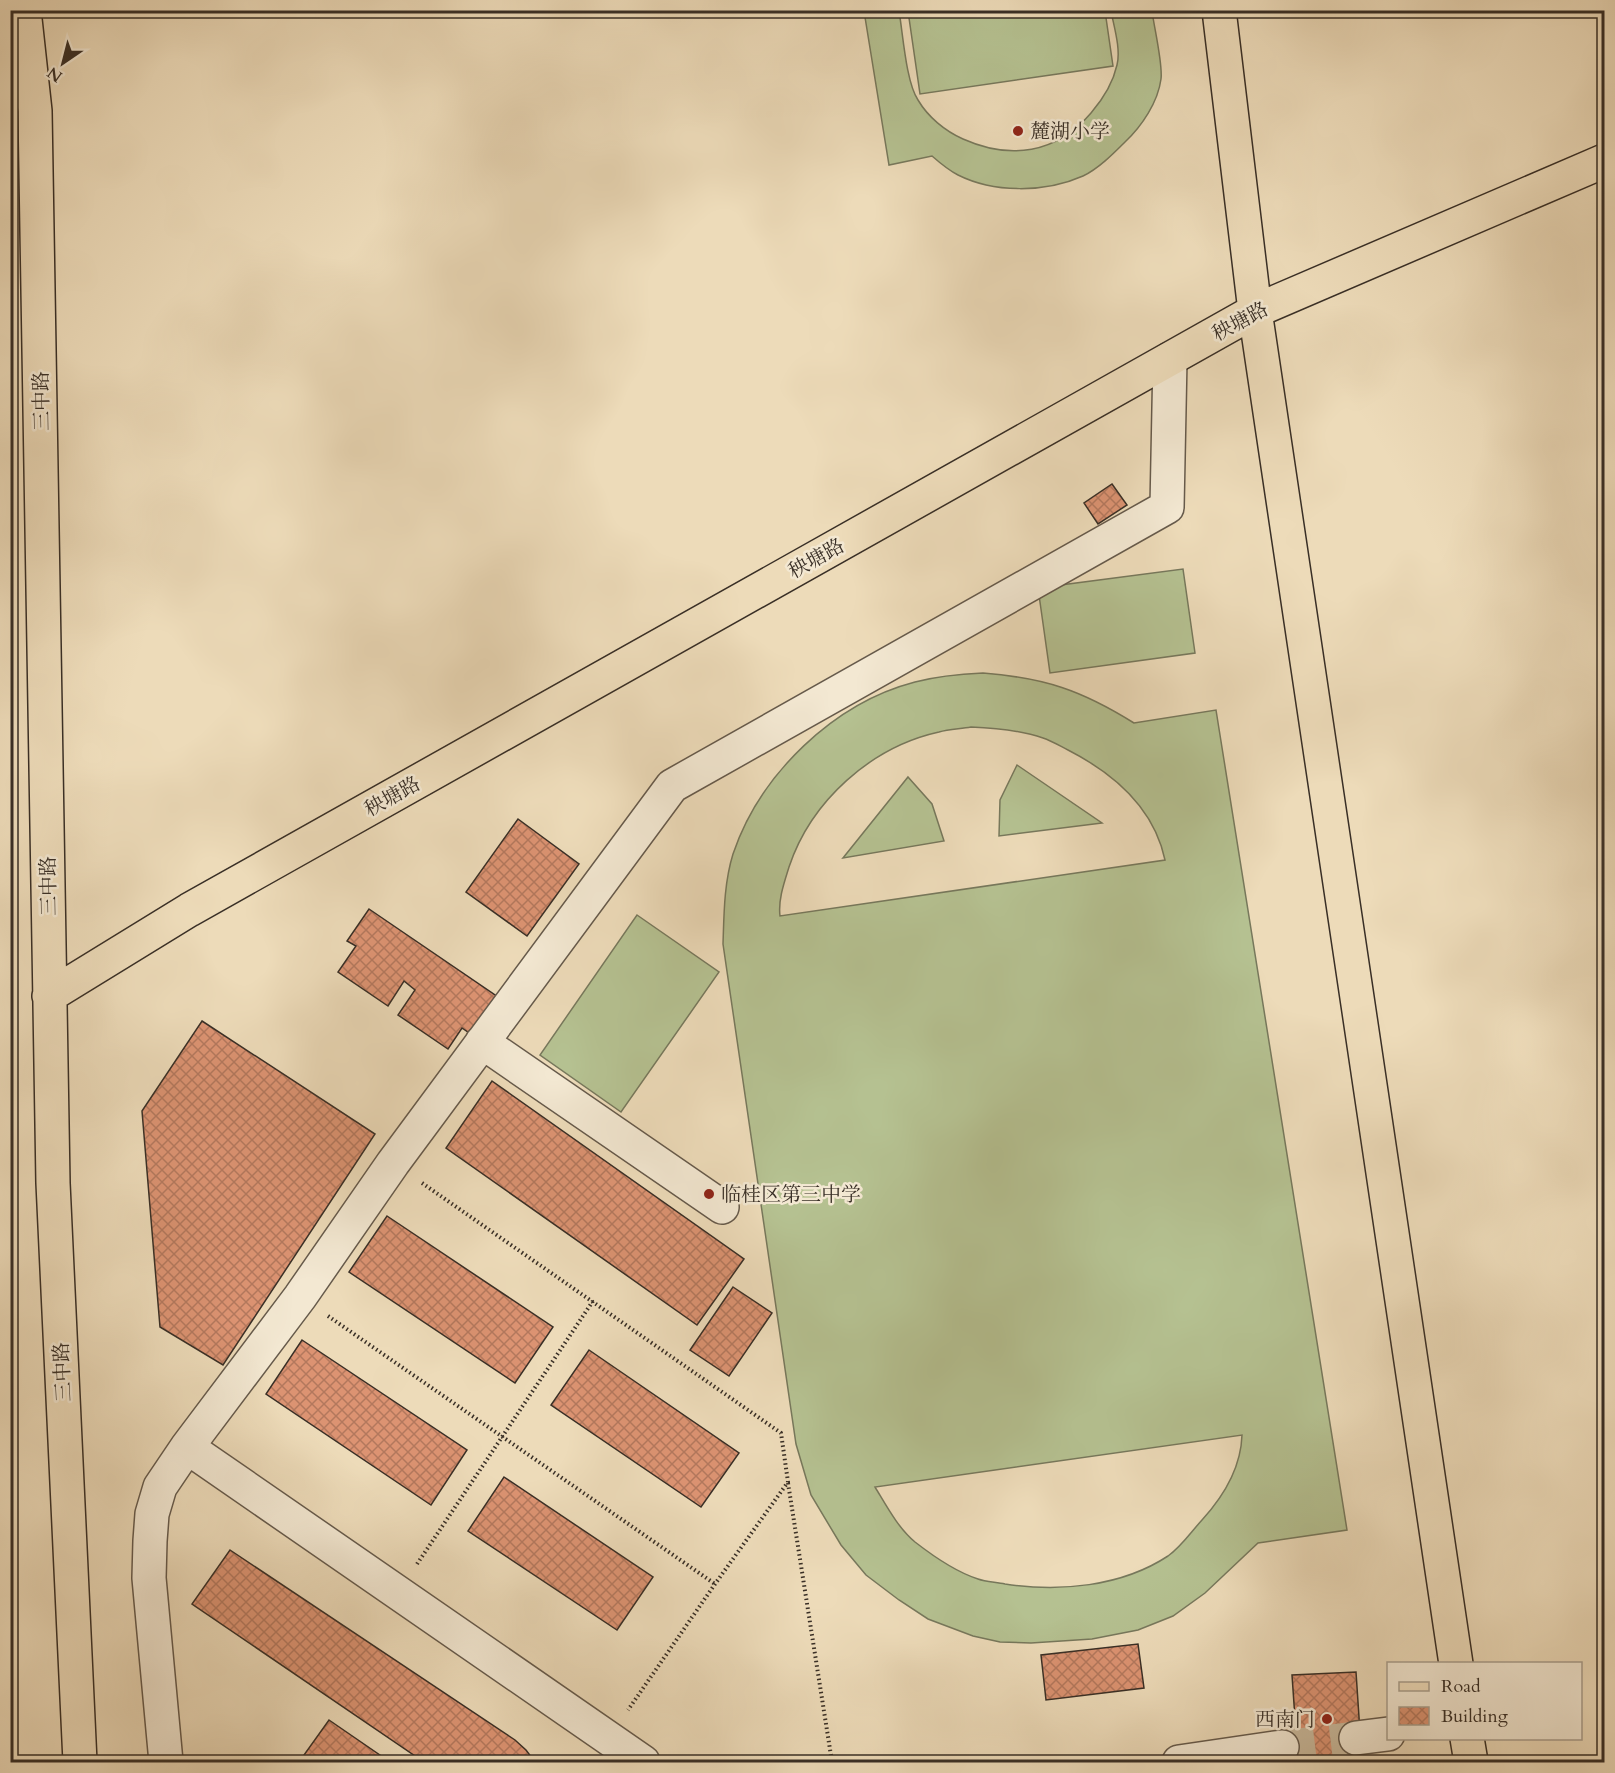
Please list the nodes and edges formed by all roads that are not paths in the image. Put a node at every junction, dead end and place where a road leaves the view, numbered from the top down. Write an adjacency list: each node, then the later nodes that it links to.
1 (24, 10): 6 (main road, 三中路)
2 (1220, 10): 4 (main road)
3 (1605, 161): 4 (main road, 秧塘路)
4 (1255, 311): 5 (main road, 秧塘路); 10 (main road)
5 (1170, 359): 6 (main road, 秧塘路); 7 (street)
6 (49, 996): 15 (main road, 三中路)
7 (482, 1042): 8 (street); 9 (street)
8 (722, 1207)
9 (187, 1447): 16 (street); 17 (street)
10 (1456, 1662)
11 (1387, 1734): 12 (street)
12 (1356, 1738)
13 (1467, 1740): 19 (main road)
14 (1275, 1753): 18 (street)
15 (80, 1762)
16 (166, 1762)
17 (643, 1762)
18 (1179, 1762)
19 (1471, 1762)

